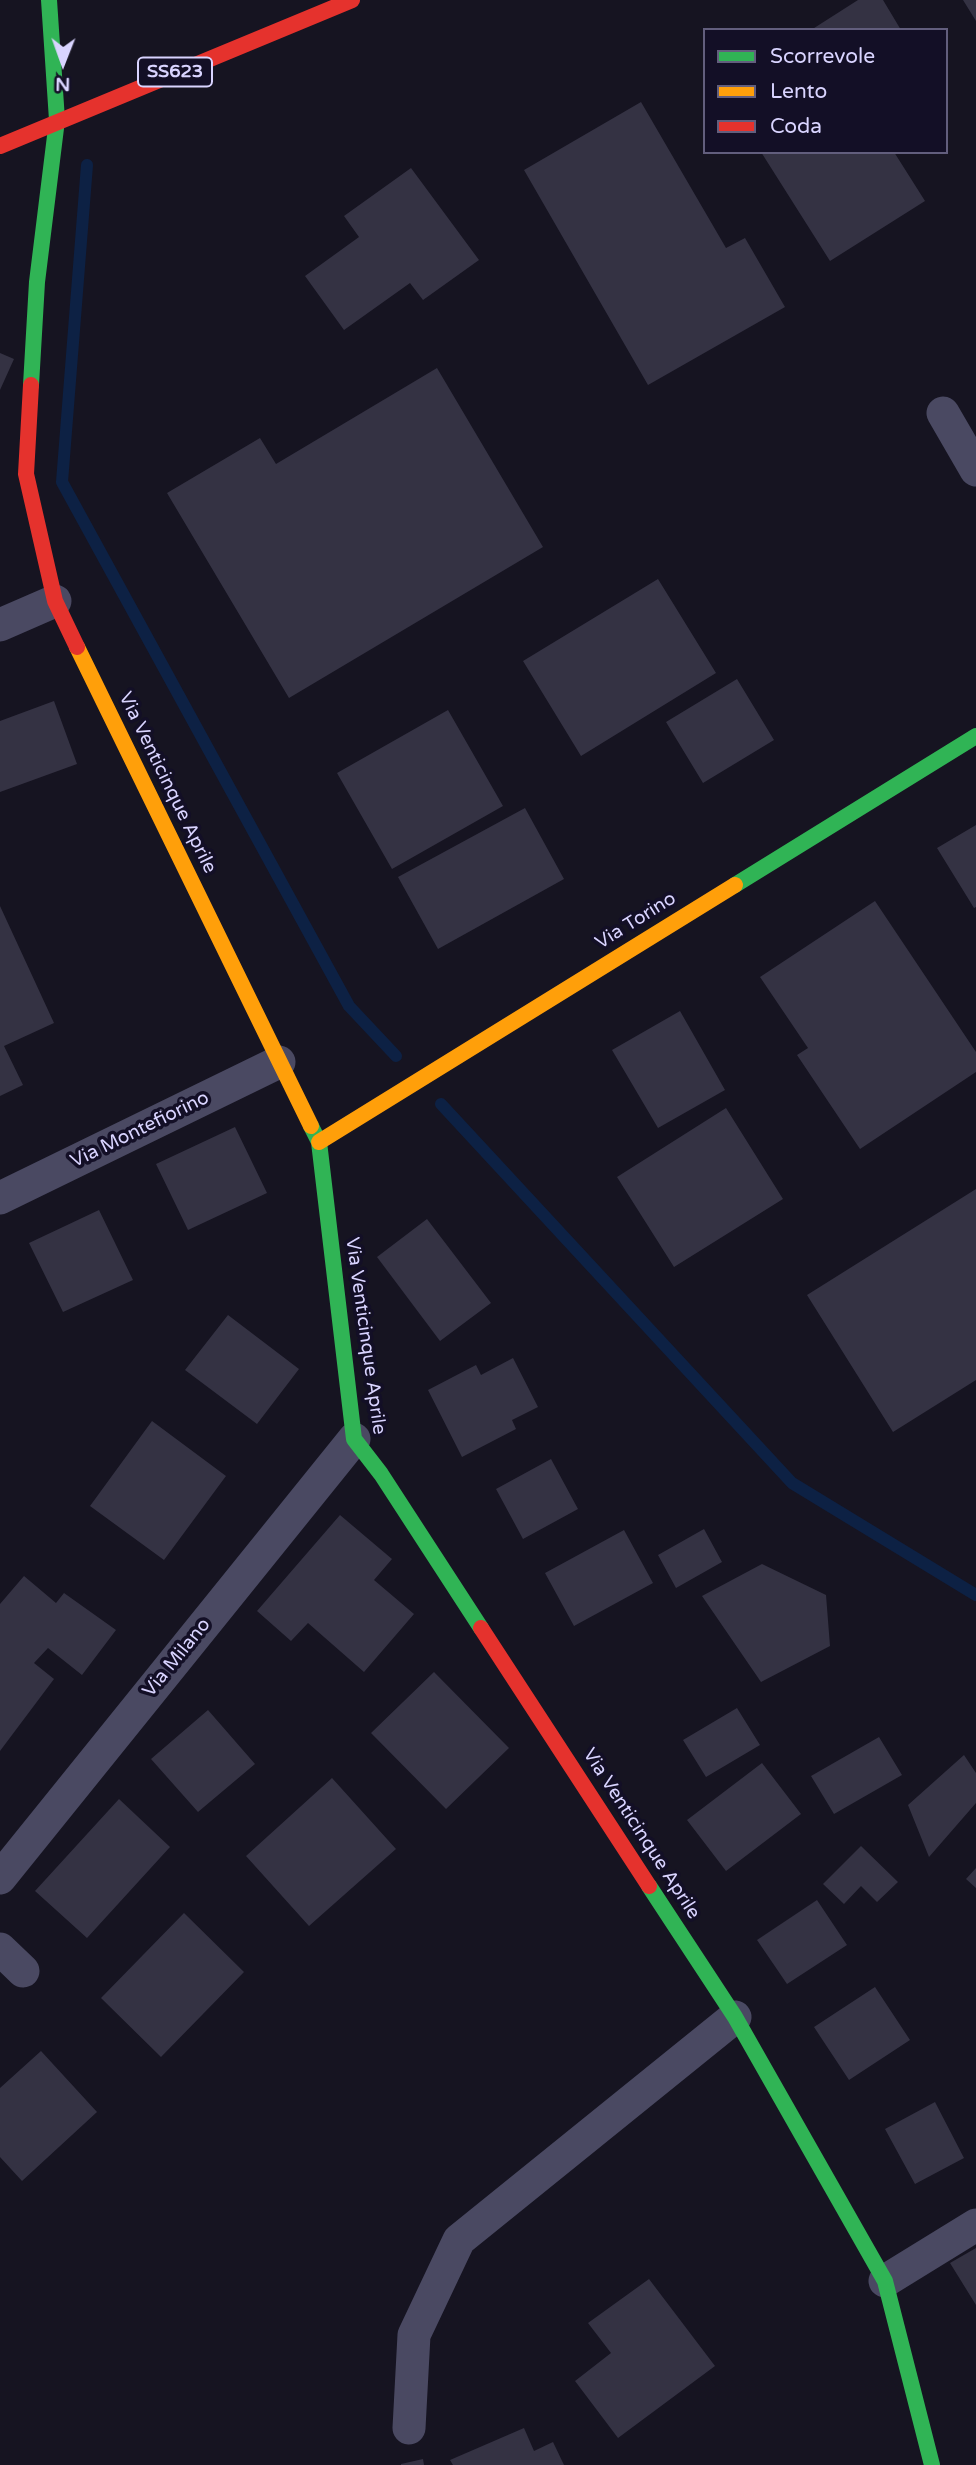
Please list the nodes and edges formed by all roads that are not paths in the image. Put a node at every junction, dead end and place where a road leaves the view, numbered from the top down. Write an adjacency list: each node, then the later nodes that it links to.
1 (48, 0): 3 (street, Via Venticinque Aprile)
2 (352, 0): 3 (street, SS623)
3 (57, 120): 4 (street, SS623); 7 (street, Via Venticinque Aprile)
4 (0, 146)
5 (943, 413): 6 (street)
6 (976, 470)
7 (55, 601): 8 (street); 10 (street, Via Venticinque Aprile)
8 (0, 625)
9 (976, 736): 11 (street, Via Torino)
10 (279, 1062): 11 (street, Via Venticinque Aprile); 12 (street, Via Montefiorino)
11 (319, 1142): 13 (street, Via Venticinque Aprile)
12 (0, 1198)
13 (354, 1439): 14 (street, Via Milano); 15 (street, Via Venticinque Aprile)
14 (0, 1878)
15 (735, 2018): 17 (street, Via Venticinque Aprile); 18 (street)
16 (976, 2225): 17 (street)
17 (885, 2281): 19 (street, Via Venticinque Aprile)
18 (409, 2428)
19 (932, 2465)

